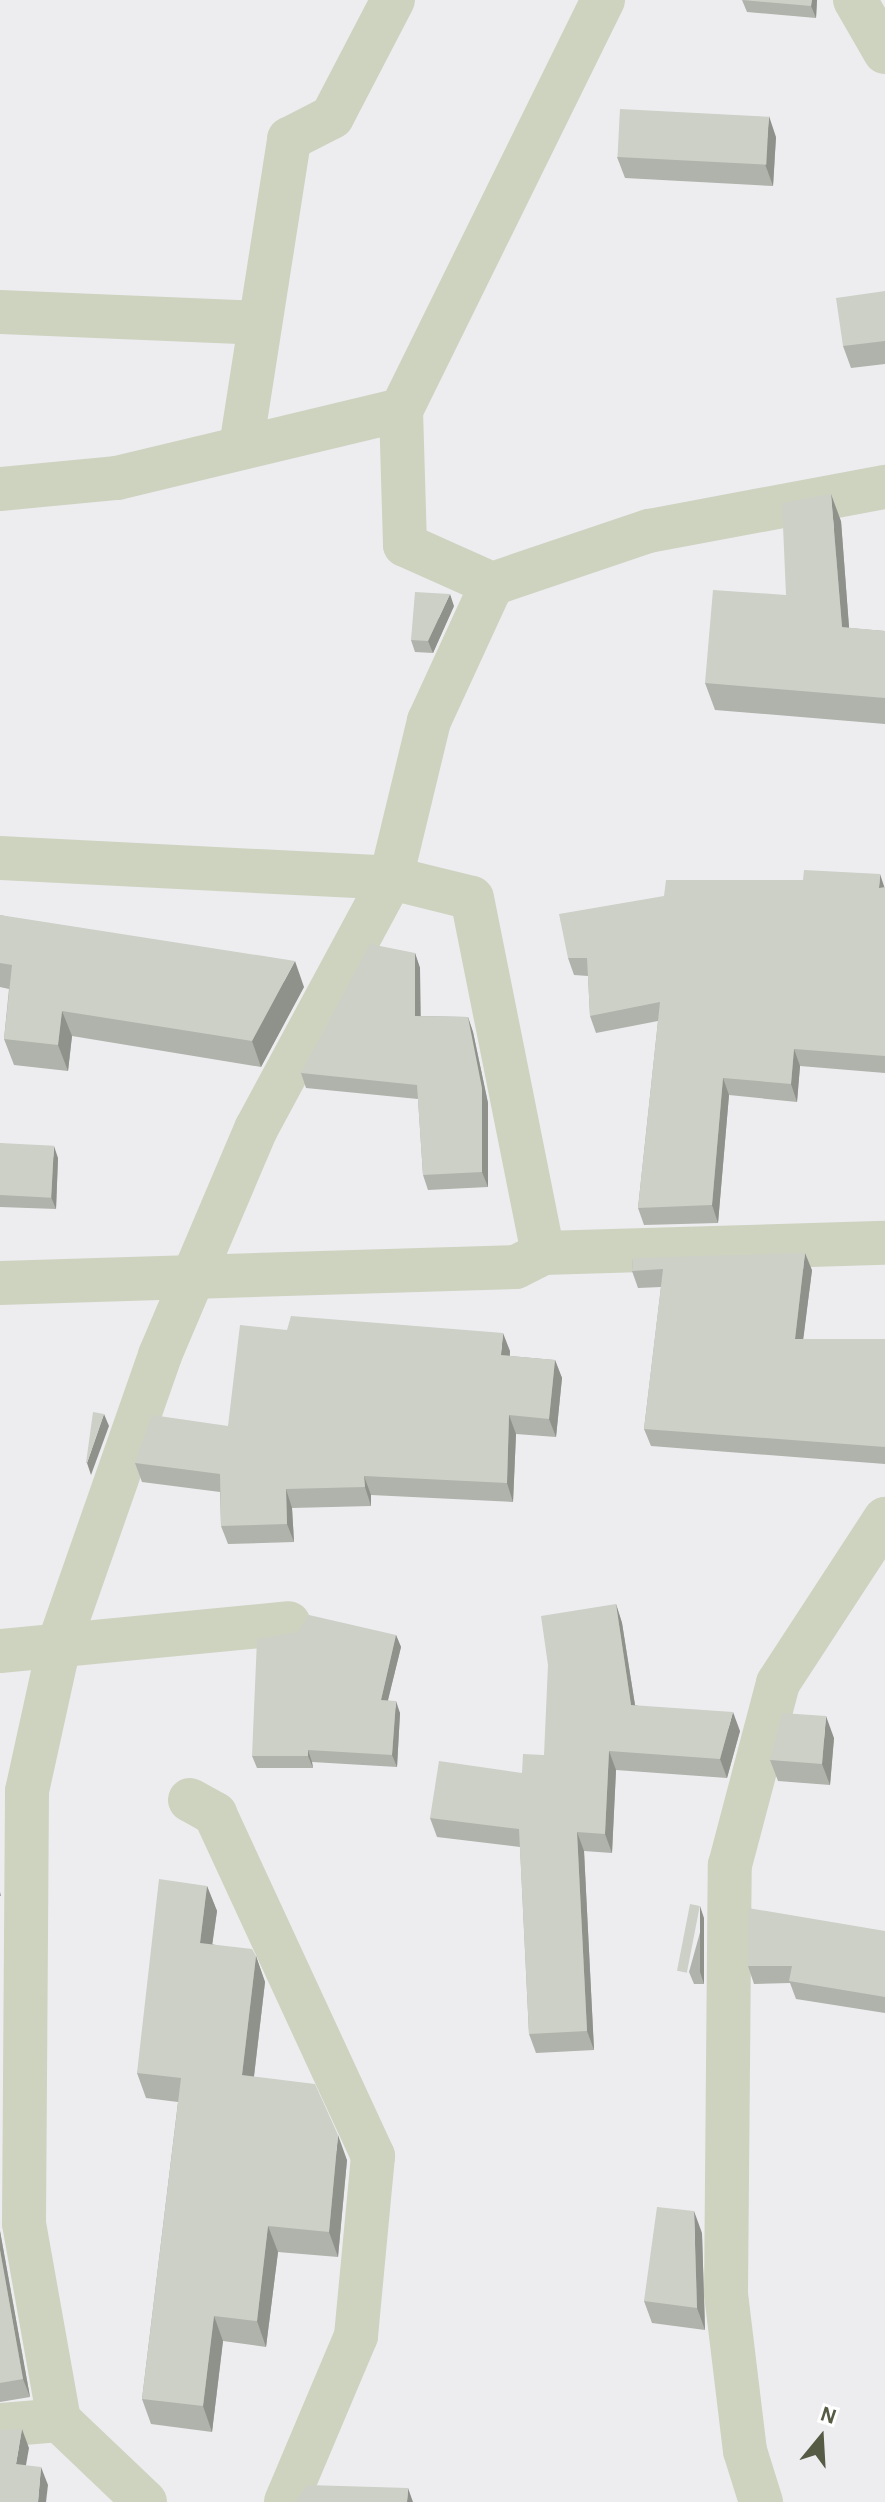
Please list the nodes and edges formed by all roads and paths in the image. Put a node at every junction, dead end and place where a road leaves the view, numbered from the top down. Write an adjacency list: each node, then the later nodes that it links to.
1 (393, 0): 6 (street)
2 (603, 0): 7 (street)
3 (855, 0): 4 (street)
4 (885, 52)
5 (0, 312): 6 (street)
6 (260, 323): 8 (street)
7 (401, 410): 8 (street); 11 (street)
8 (241, 447): 10 (street)
9 (885, 487): 11 (street)
10 (0, 489)
11 (492, 584): 13 (street)
12 (0, 858): 13 (street)
13 (391, 878): 15 (street); 16 (street)
14 (885, 1243): 15 (street)
15 (543, 1253): 16 (street)
16 (190, 1277): 17 (street); 20 (street)
17 (0, 1283)
18 (885, 1519): 28 (street)
19 (289, 1623): 20 (street)
20 (60, 1641): 21 (street); 22 (street)
21 (0, 1651)
22 (14, 1791): 24 (street)
23 (190, 1800): 27 (street)
24 (59, 2420): 25 (street); 26 (street)
25 (0, 2425)
26 (145, 2502)
27 (286, 2502)
28 (761, 2502)

